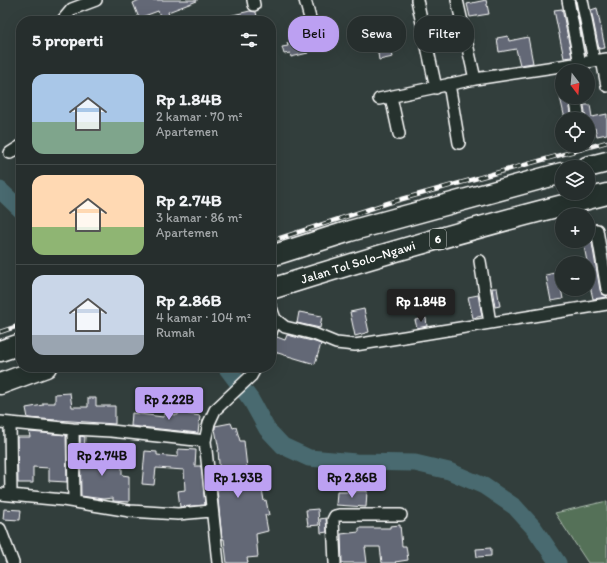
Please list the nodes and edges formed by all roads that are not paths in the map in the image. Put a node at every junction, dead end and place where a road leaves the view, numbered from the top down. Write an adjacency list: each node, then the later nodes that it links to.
1 (96, 0): 7 (street)
2 (305, 0): 8 (street)
3 (417, 0): 16 (street)
4 (457, 0): 13 (street)
5 (568, 0): 10 (street)
6 (582, 0): 9 (street)
7 (67, 16)
8 (309, 16)
9 (601, 60): 11 (street); 15 (street)
10 (573, 64)
11 (585, 64)
12 (555, 69): 13 (street)
13 (474, 79): 14 (street)
14 (449, 84): 16 (street); 20 (street)
15 (607, 86)
16 (436, 88): 17 (street)
17 (391, 97): 18 (street); 19 (street)
18 (379, 99)
19 (398, 134)
20 (459, 143)
21 (16, 149): 22 (street)
22 (10, 153)
23 (607, 162): 24 (highway)
24 (595, 165)
25 (555, 175): 28 (highway, 6)
26 (607, 194): 30 (highway, Jalan Tol Solo–Ngawi / 6)
27 (597, 230): 31 (street)
28 (276, 254)
29 (480, 261): 34 (street)
30 (276, 287)
31 (607, 289)
32 (607, 304): 34 (street)
33 (276, 320): 34 (street)
34 (490, 323)
35 (16, 346): 36 (highway)
36 (0, 351)
37 (32, 372): 39 (highway)
38 (253, 372): 42 (street)
39 (0, 384)
40 (5, 422): 41 (street); 43 (street)
41 (73, 429): 42 (street); 44 (street)
42 (204, 441): 45 (street)
43 (6, 495): 44 (street)
44 (74, 502): 45 (street)
45 (211, 511): 49 (street)
46 (401, 515): 50 (street)
47 (0, 529): 48 (street)
48 (13, 563)
49 (218, 563)
50 (335, 563)

